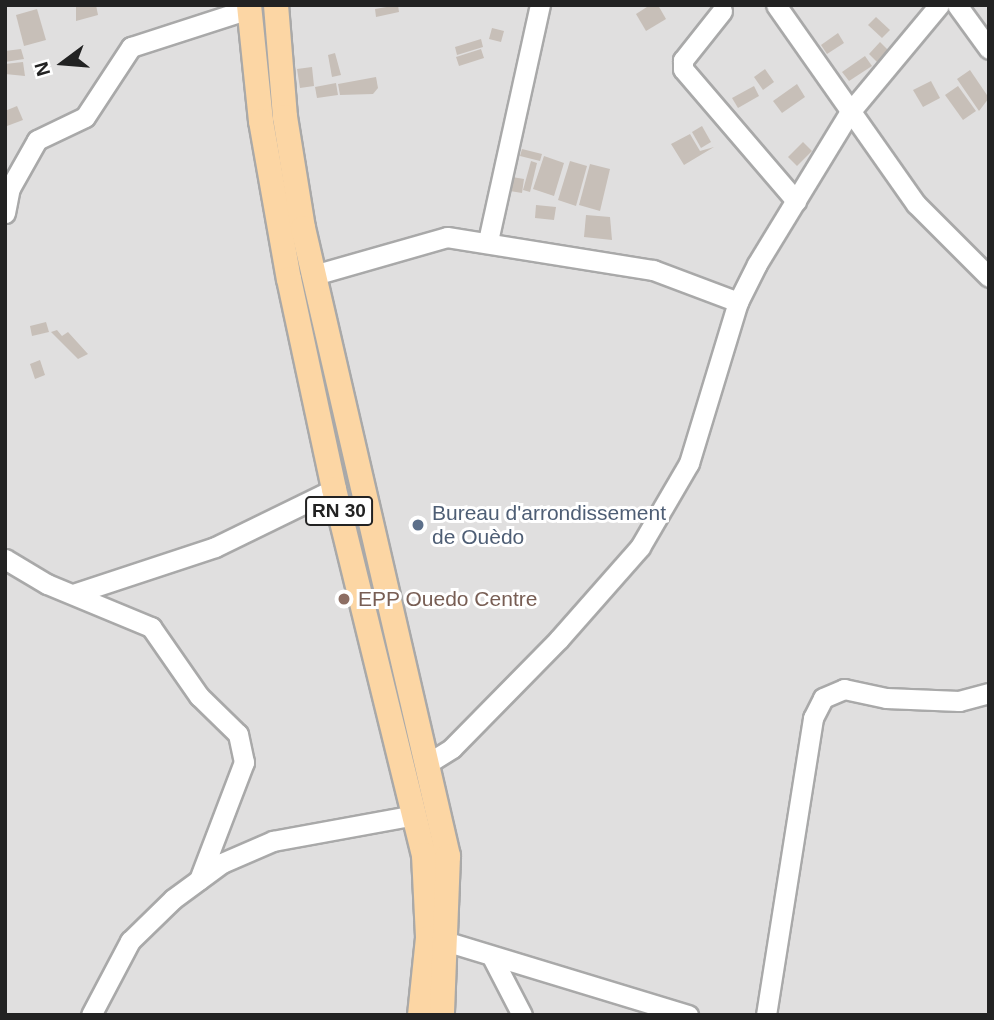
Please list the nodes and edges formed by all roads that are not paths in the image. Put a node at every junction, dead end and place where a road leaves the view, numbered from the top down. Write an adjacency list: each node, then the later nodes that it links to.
1 (276, 5): 13 (main road, RN 30)
2 (540, 5): 12 (street)
3 (776, 5): 9 (street)
4 (939, 5): 9 (street)
5 (957, 5): 8 (street)
6 (249, 7): 11 (street); 16 (main road, RN 30 / RN 30)
7 (722, 11): 10 (street)
8 (989, 49)
9 (849, 113): 10 (street); 14 (street)
10 (796, 201): 15 (street)
11 (5, 214)
12 (488, 241): 13 (street); 15 (street)
13 (314, 275): 20 (main road, RN 30)
14 (989, 277)
15 (738, 302): 20 (street)
16 (334, 489): 18 (street); 21 (main road, RN 30 / RN 30)
17 (5, 559): 18 (street)
18 (76, 593): 22 (street)
19 (989, 693): 30 (street)
20 (430, 762): 23 (main road, RN 30)
21 (415, 815): 22 (street); 26 (main road, RN 30 / RN 30)
22 (199, 880): 25 (street)
23 (448, 942): 24 (street); 27 (main road, RN 30)
24 (493, 959): 28 (street); 29 (street)
25 (91, 1015)
26 (420, 1015)
27 (442, 1015)
28 (522, 1015)
29 (688, 1015)
30 (766, 1015)

